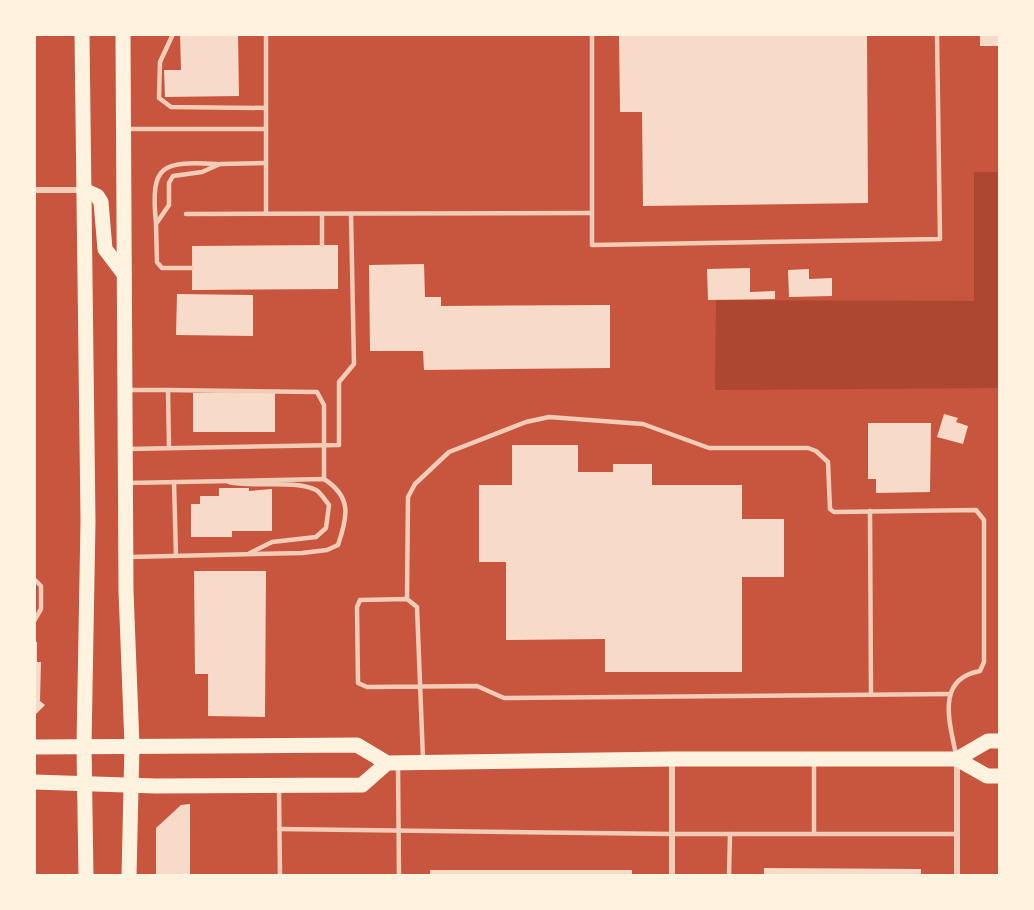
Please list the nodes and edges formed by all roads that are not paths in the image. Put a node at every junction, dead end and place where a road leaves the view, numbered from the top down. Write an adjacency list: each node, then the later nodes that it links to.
1 (82, 34): 13 (main road)
2 (123, 34): 8 (main road)
3 (173, 34): 7 (lane)
4 (266, 34): 7 (lane)
5 (592, 34): 14 (lane)
6 (937, 34): 14 (lane)
7 (266, 108): 9 (lane)
8 (124, 129): 9 (lane); 22 (main road)
9 (266, 129): 10 (lane)
10 (266, 163): 11 (lane); 16 (lane)
11 (220, 164): 19 (lane); 19 (lane)
12 (34, 190): 13 (street)
13 (84, 190): 22 (main road); 44 (main road)
14 (592, 213): 18 (lane)
15 (186, 214): 16 (lane)
16 (266, 214): 17 (lane)
17 (322, 214): 18 (lane); 20 (lane)
18 (351, 214): 25 (lane)
19 (156, 224): 21 (lane)
20 (322, 245)
21 (192, 268)
22 (124, 274): 23 (main road)
23 (125, 390): 24 (lane); 27 (main road)
24 (168, 390): 25 (lane); 26 (lane)
25 (324, 446): 26 (lane); 28 (lane)
26 (169, 448): 27 (lane)
27 (125, 449): 31 (main road)
28 (324, 478): 29 (lane); 33 (lane)
29 (219, 480): 30 (lane); 33 (lane)
30 (174, 482): 31 (lane); 34 (lane)
31 (126, 484): 35 (main road)
32 (870, 511): 37 (lane); 40 (lane); 41 (lane)
33 (248, 554): 34 (lane)
34 (176, 556): 35 (lane)
35 (126, 557): 43 (main road)
36 (34, 579): 38 (lane)
37 (407, 599): 39 (lane); 39 (lane)
38 (34, 621)
39 (420, 687): 41 (lane); 49 (lane)
40 (950, 694): 41 (lane); 48 (lane)
41 (870, 695)
42 (999, 741): 48 (main road)
43 (132, 745): 44 (main road); 50 (main road); 54 (main road)
44 (84, 746): 45 (main road); 53 (main road)
45 (34, 747)
46 (672, 759): 47 (main road); 49 (main road); 59 (street)
47 (814, 759): 48 (main road); 58 (lane)
48 (957, 759): 51 (main road); 61 (street)
49 (423, 762): 50 (main road)
50 (393, 763): 55 (main road); 57 (lane)
51 (999, 776)
52 (34, 782): 53 (main road)
53 (85, 783): 54 (main road); 62 (main road)
54 (130, 784): 55 (main road); 63 (main road)
55 (279, 785): 56 (lane)
56 (279, 829): 57 (lane); 64 (lane)
57 (398, 830): 59 (lane); 65 (lane)
58 (814, 833): 60 (lane); 61 (lane)
59 (672, 834): 60 (lane); 66 (street)
60 (730, 834): 67 (lane)
61 (957, 834): 68 (street)
62 (86, 876)
63 (129, 876)
64 (280, 876)
65 (399, 876)
66 (672, 876)
67 (729, 876)
68 (957, 876)

